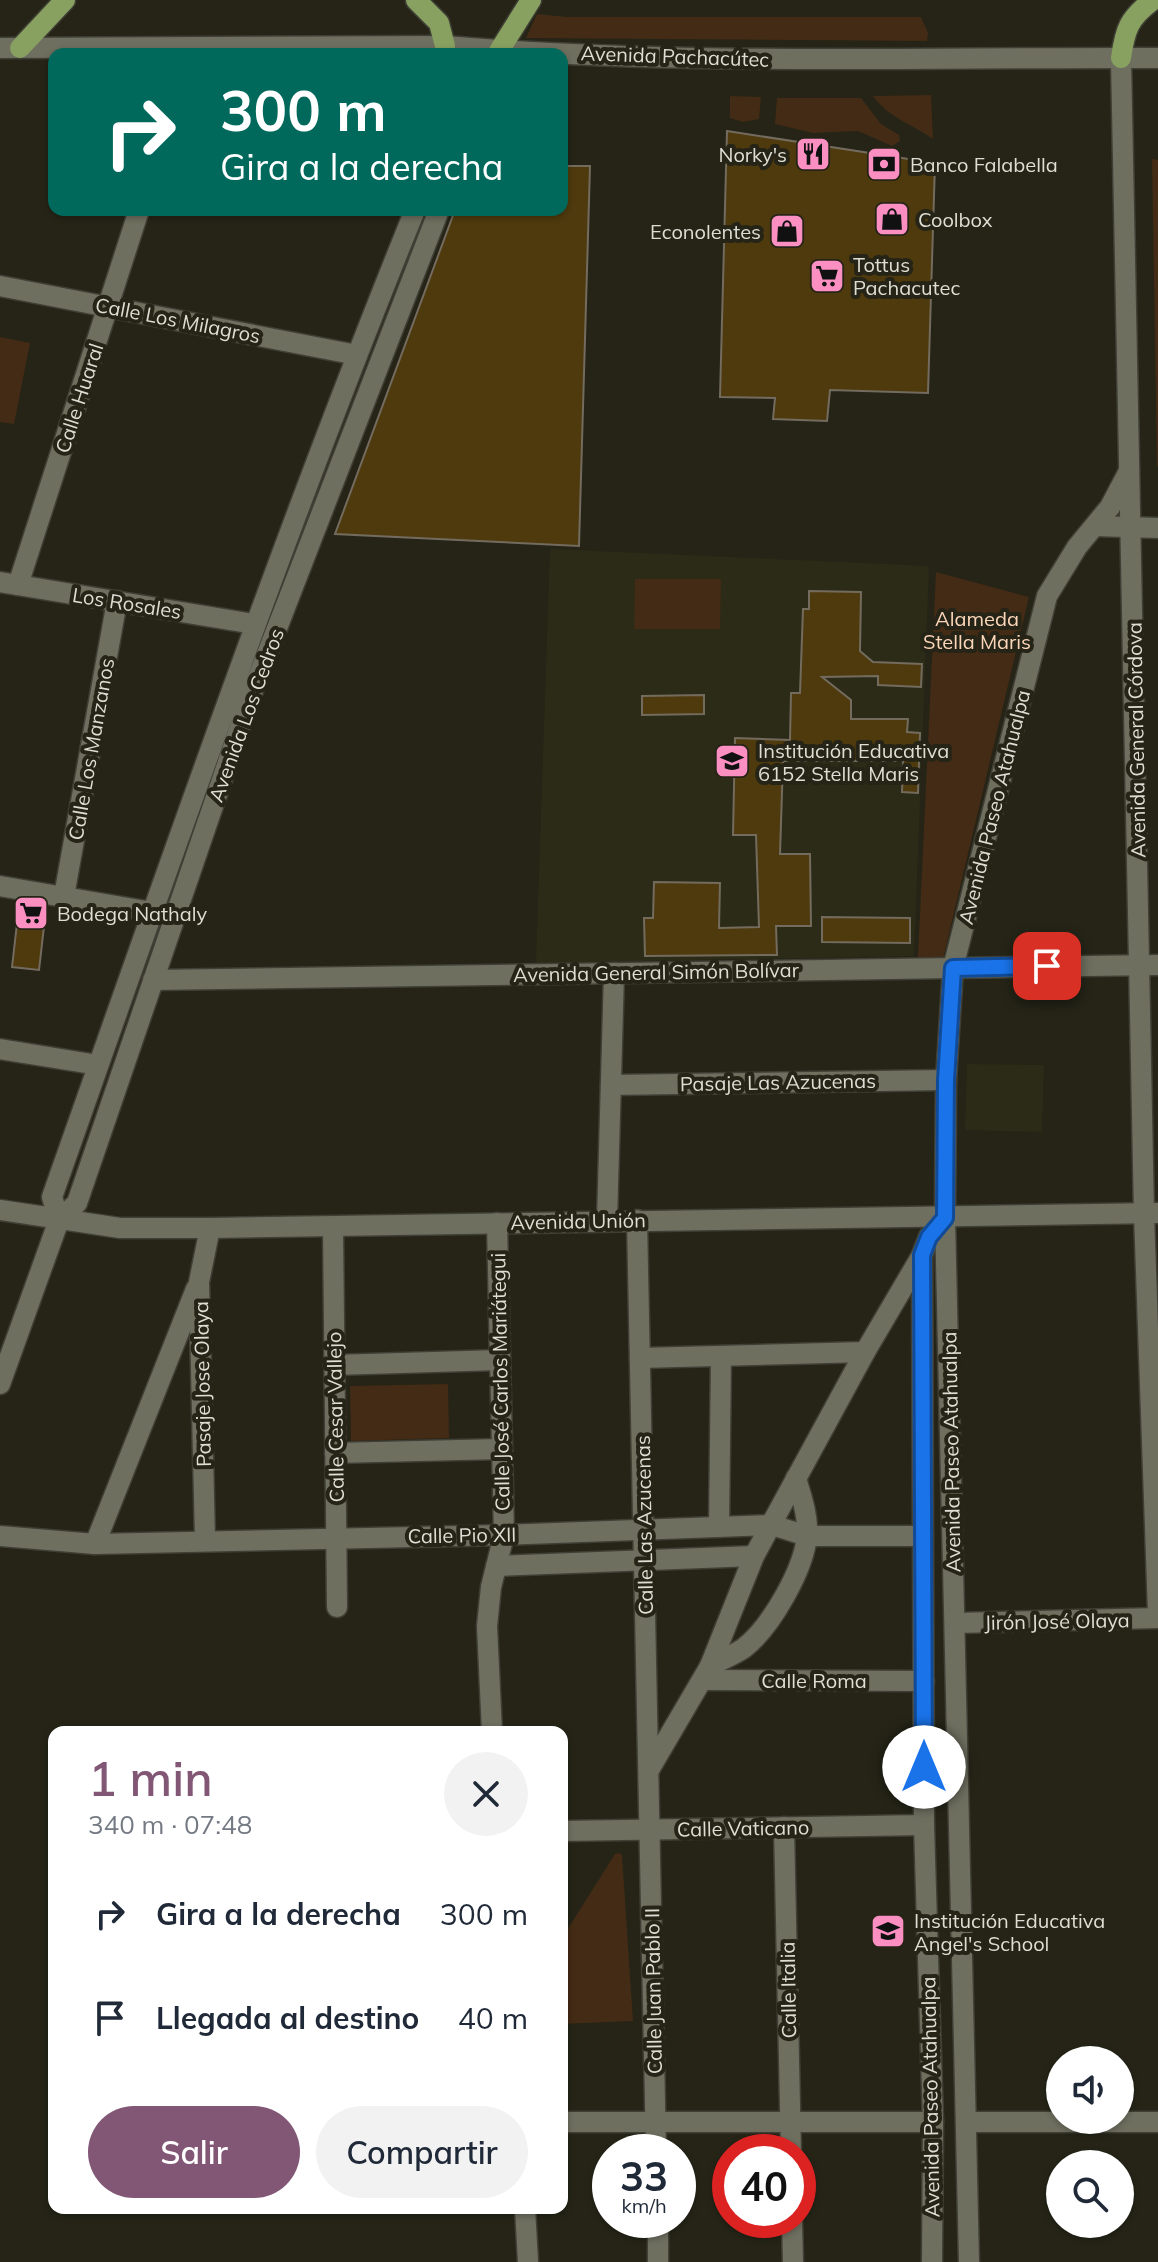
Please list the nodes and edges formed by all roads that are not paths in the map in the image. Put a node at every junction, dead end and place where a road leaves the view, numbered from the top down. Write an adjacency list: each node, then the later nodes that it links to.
1 (65, 0): 5 (main road)
2 (416, 0): 6 (main road)
3 (531, 0): 7 (main road)
4 (1153, 0): 10 (main road)
5 (10, 48): 8 (street, Avenida Pachacútec)
6 (444, 48)
7 (501, 48)
8 (48, 49)
9 (568, 54): 10 (street, Avenida Pachacútec)
10 (1121, 58): 11 (street, Avenida Pachacútec); 18 (street, Avenida General Córdova)
11 (1158, 58)
12 (137, 216): 16 (street, Calle Huaral)
13 (413, 216): 17 (street, Avenida Los Cedros)
14 (437, 216): 31 (street, Avenida Los Cedros)
15 (0, 286): 16 (street, Calle Los Milagros)
16 (109, 307): 17 (street, Calle Los Milagros); 22 (street, Calle Huaral)
17 (357, 355): 24 (street, Avenida Los Cedros)
18 (1129, 471): 19 (street, Avenida Paseo Atahualpa); 20 (street, Avenida General Córdova)
19 (1095, 526): 20 (street); 29 (street, Avenida Paseo Atahualpa)
20 (1131, 528): 21 (street); 28 (street, Avenida General Córdova)
21 (1158, 528)
22 (9, 584): 23 (street, Los Rosales)
23 (117, 601): 24 (street, Los Rosales); 26 (street, Calle Los Manzanos)
24 (254, 624): 27 (street, Avenida Los Cedros)
25 (0, 886): 26 (street)
26 (64, 896): 27 (street)
27 (152, 912): 33 (street, Avenida Los Cedros)
28 (1150, 965): 29 (street, Avenida General Simón Bolívar); 37 (street, Avenida General Córdova)
29 (953, 968): 30 (street, Avenida General Simón Bolívar); 34 (street, Avenida Paseo Atahualpa)
30 (614, 973): 31 (street, Avenida General Simón Bolívar); 35 (street)
31 (153, 980): 39 (street, Avenida Los Cedros)
32 (0, 1049): 33 (street)
33 (98, 1065): 39 (street, Avenida Los Cedros)
34 (946, 1080): 35 (street, Pasaje Las Azucenas); 38 (street, Avenida Paseo Atahualpa)
35 (611, 1085): 41 (street)
36 (0, 1210): 39 (street, Avenida Unión)
37 (1151, 1213): 38 (street, Avenida Unión); 70 (street, Avenida General Córdova)
38 (945, 1218): 40 (street, Avenida Unión); 45 (street); 71 (street, Avenida Paseo Atahualpa)
39 (59, 1220): 44 (street, Avenida Unión); 52 (street, Avenida Los Cedros)
40 (637, 1220): 41 (street, Avenida Unión); 49 (street, Calle Las Azucenas)
41 (607, 1221): 42 (street, Avenida Unión)
42 (497, 1223): 43 (street, Avenida Unión); 50 (street, Calle José Carlos Mariátegui)
43 (333, 1227): 44 (street, Avenida Unión); 51 (street, Calle Cesar Vallejo)
44 (210, 1228): 46 (street, Pasaje Jose Olaya)
45 (922, 1255): 47 (street); 62 (street, Avenida Paseo Atahualpa)
46 (199, 1282): 64 (street, Pasaje Jose Olaya); 65 (street)
47 (865, 1352): 48 (street); 55 (street)
48 (721, 1356): 49 (street); 57 (street)
49 (640, 1358): 58 (street, Calle Las Azucenas)
50 (500, 1360): 51 (street); 53 (street, Calle José Carlos Mariátegui)
51 (334, 1365): 54 (street, Calle Cesar Vallejo)
52 (1, 1376)
53 (502, 1449): 54 (street); 59 (street, Calle José Carlos Mariátegui)
54 (335, 1453): 63 (street, Calle Cesar Vallejo)
55 (796, 1478): 56 (street); 61 (street)
56 (772, 1525): 57 (street, Calle Pio XII); 61 (street, Calle Pio XII); 66 (street)
57 (719, 1527): 58 (street, Calle Pio XII)
58 (644, 1530): 59 (street, Calle Pio XII); 67 (street, Calle Las Azucenas)
59 (504, 1535): 63 (street, Calle Pio XII); 68 (street, Calle José Carlos Mariátegui)
60 (0, 1536): 65 (street, Calle Pio XII)
61 (807, 1536): 62 (street, Calle Pio XII); 72 (street)
62 (923, 1536): 73 (street, Avenida Paseo Atahualpa)
63 (336, 1537): 64 (street, Calle Pio XII); 69 (street, Calle Cesar Vallejo)
64 (205, 1540): 65 (street, Calle Pio XII)
65 (95, 1544)
66 (754, 1556): 67 (street, Calle Pio XII); 72 (street)
67 (644, 1560): 68 (street, Calle Pio XII); 75 (street, Calle Las Azucenas)
68 (496, 1566): 74 (street, Calle José Carlos Mariátegui)
69 (337, 1607)
70 (1158, 1616): 71 (street, Jirón José Olaya)
71 (955, 1623): 84 (street, Avenida Paseo Atahualpa)
72 (707, 1673): 73 (street, Calle Roma); 75 (street)
73 (924, 1681): 76 (street, Avenida Paseo Atahualpa)
74 (492, 1726)
75 (649, 1770): 78 (street, Calle Las Azucenas)
76 (924, 1825): 77 (street, Calle Vaticano); 83 (street, Avenida Paseo Atahualpa)
77 (784, 1827): 78 (street, Calle Vaticano); 82 (street, Calle Italia)
78 (650, 1829): 79 (street, Calle Vaticano); 81 (street, Calle Juan Pablo II)
79 (568, 1831)
80 (568, 2122): 81 (street)
81 (656, 2122): 82 (street); 86 (street, Calle Juan Pablo II)
82 (790, 2122): 83 (street); 87 (street, Calle Italia)
83 (933, 2122): 94 (street, Avenida Paseo Atahualpa)
84 (967, 2122): 85 (street); 95 (street, Avenida Paseo Atahualpa)
85 (1158, 2122)
86 (656, 2134)
87 (790, 2134)
88 (525, 2214): 91 (street)
89 (658, 2238): 92 (street)
90 (792, 2238): 93 (street)
91 (528, 2262)
92 (658, 2262)
93 (793, 2262)
94 (932, 2262)
95 (969, 2262)

